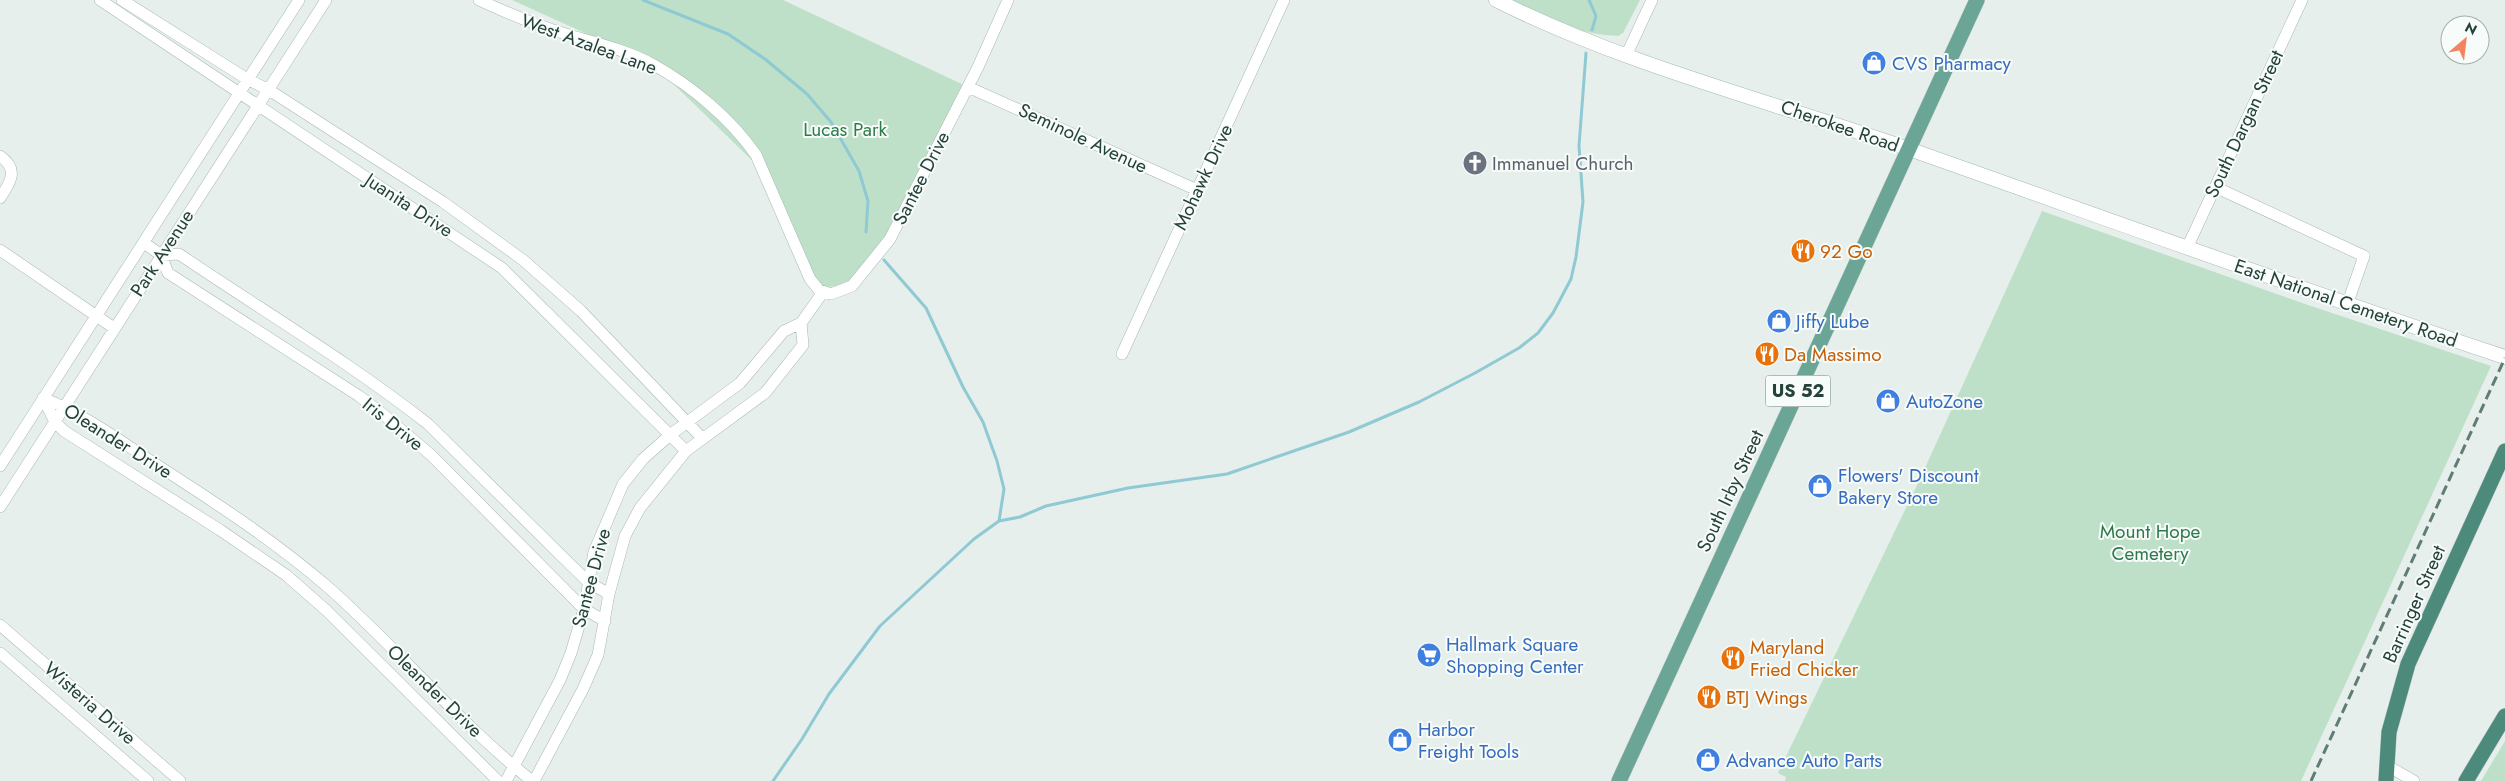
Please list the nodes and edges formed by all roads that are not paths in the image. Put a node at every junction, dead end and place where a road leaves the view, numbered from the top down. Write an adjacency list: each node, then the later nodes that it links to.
1 (100, 0): 16 (street, Juanita Drive)
2 (122, 0): 13 (street, Juanita Drive)
3 (299, 0): 13 (street, Park Avenue)
4 (326, 0): 15 (street, Park Avenue)
5 (479, 0): 27 (street, West Azalea Lane)
6 (1008, 0): 14 (street, Santee Drive)
7 (1284, 0): 21 (street, Mohawk Drive)
8 (1496, 0): 12 (street, Cherokee Road)
9 (1652, 0): 12 (street)
10 (1977, 0): 18 (main road, South Irby Street / US 52)
11 (2302, 0): 20 (street, South Dargan Street)
12 (1626, 56): 18 (street, Cherokee Road)
13 (247, 79): 15 (street, Juanita Drive); 16 (street, Park Avenue)
14 (968, 87): 21 (street, Seminole Avenue); 27 (street, Santee Drive)
15 (270, 90): 17 (street, Park Avenue); 37 (street, Juanita Drive)
16 (239, 91): 17 (street, Juanita Drive); 23 (street, Park Avenue)
17 (259, 106): 26 (street, Park Avenue); 38 (street, Juanita Drive)
18 (1907, 149): 24 (street, Cherokee Road); 58 (main road, South Irby Street / US 52)
19 (0, 156): 22 (street)
20 (2215, 187): 24 (street, South Dargan Street); 28 (street)
21 (1197, 190): 32 (street, Mohawk Drive)
22 (0, 198)
23 (144, 243): 26 (street, Iris Drive); 29 (street, Park Avenue)
24 (2187, 248): 28 (street, East National Cemetery Road)
25 (0, 250): 29 (street)
26 (161, 255): 31 (street, Park Avenue); 44 (street, Iris Drive); 46 (street, Iris Drive)
27 (823, 292): 30 (street, Santee Drive)
28 (2347, 305): 33 (street, East National Cemetery Road)
29 (96, 315): 31 (street); 34 (street, Park Avenue)
30 (801, 323): 37 (street, Santee Drive); 39 (street, Santee Drive)
31 (114, 328): 35 (street, Park Avenue)
32 (1122, 354)
33 (2505, 358)
34 (43, 398): 35 (street, Oleander Drive); 36 (street, Oleander Drive); 42 (street, Park Avenue)
35 (64, 406): 36 (street, Park Avenue); 51 (street, Oleander Drive)
36 (55, 422): 43 (street, Park Avenue); 55 (street, Oleander Drive)
37 (687, 422): 38 (street, Santee Drive); 39 (street, Juanita Drive)
38 (670, 435): 40 (street, Juanita Drive); 44 (street, Santee Drive)
39 (702, 438): 40 (street, Santee Drive)
40 (686, 451): 45 (street, Santee Drive)
41 (2505, 451): 52 (highway, Barringer Street)
42 (0, 466)
43 (0, 507)
44 (588, 582): 45 (street, Iris Drive); 46 (street, Santee Drive)
45 (609, 594): 47 (street, Santee Drive)
46 (584, 608): 47 (street, Iris Drive); 51 (street, Santee Drive)
47 (605, 621): 57 (street, Santee Drive)
48 (0, 625): 54 (street, Wisteria Drive)
49 (0, 654): 53 (street, Wisteria Drive)
50 (2505, 716): 61 (highway)
51 (513, 766): 56 (street, Santee Drive); 57 (street, Oleander Drive)
52 (2386, 766): 59 (highway, Barringer Street); 60 (street)
53 (148, 781)
54 (180, 781)
55 (498, 781)
56 (506, 781)
57 (533, 781)
58 (1619, 781)
59 (2386, 781)
60 (2414, 781)
61 (2466, 781)

